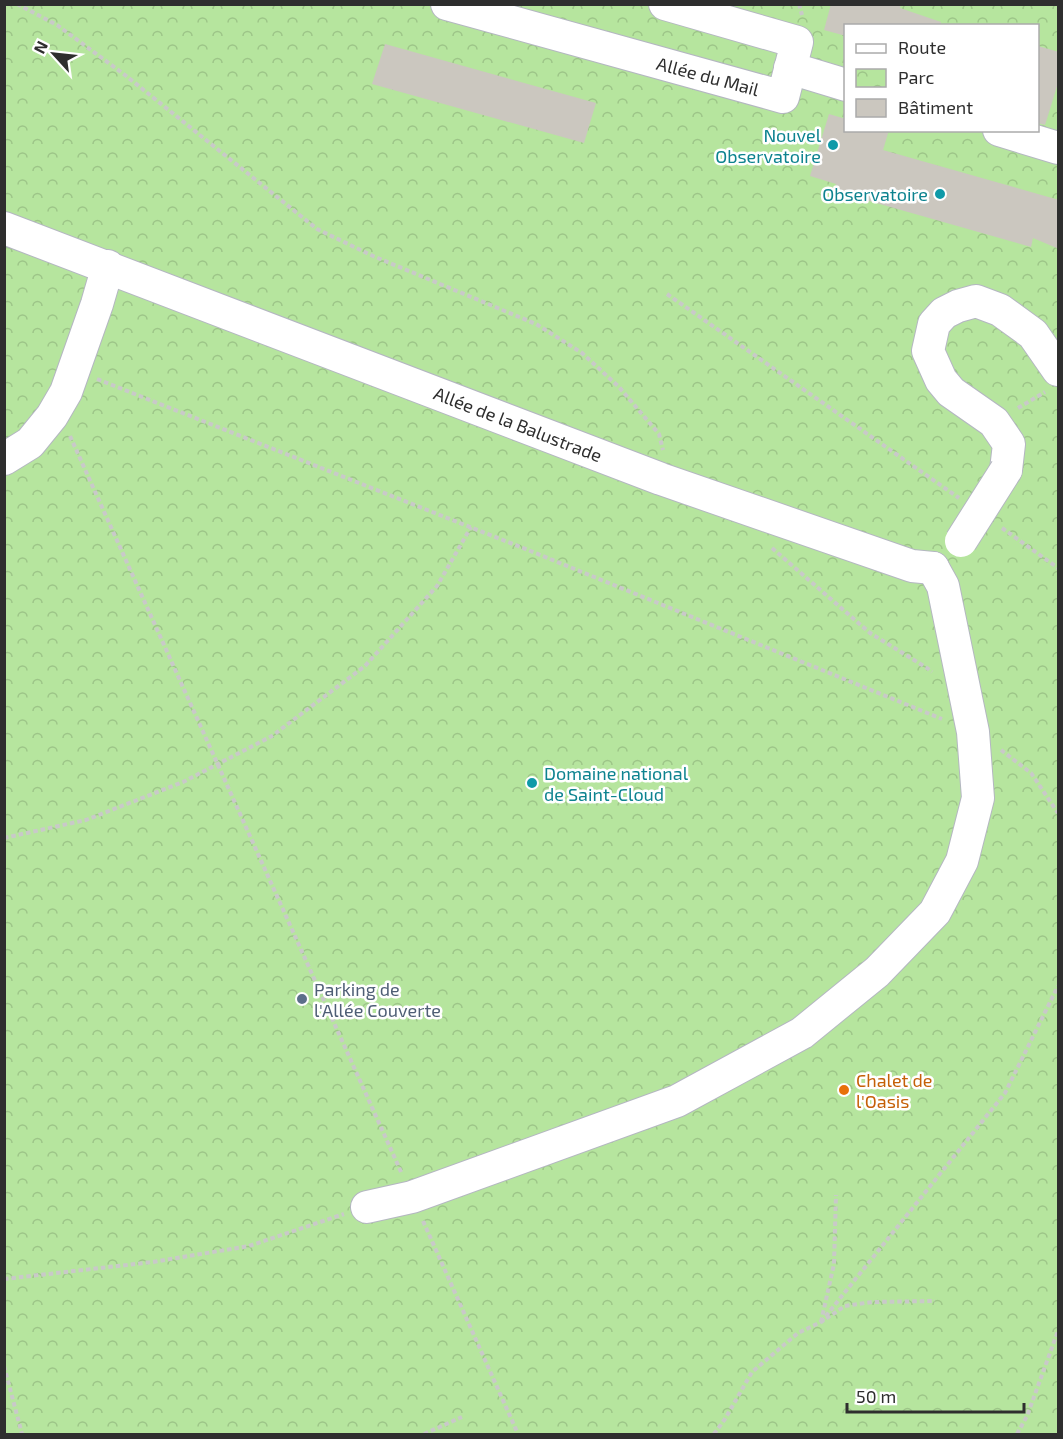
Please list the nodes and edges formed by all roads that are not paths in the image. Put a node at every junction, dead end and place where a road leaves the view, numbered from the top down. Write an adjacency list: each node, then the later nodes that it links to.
1 (447, 4): 3 (street, Allée du Mail)
2 (665, 4): 3 (street, Allée du Mail)
3 (790, 68): 4 (street)
4 (844, 84)
5 (1006, 132): 6 (street)
6 (1059, 148)
7 (4, 228): 8 (street, Allée de la Balustrade)
8 (108, 266): 10 (street); 11 (street, Allée de la Balustrade)
9 (1054, 380): 11 (street, bridge)
10 (4, 459)
11 (933, 568): 12 (street)
12 (367, 1207)

